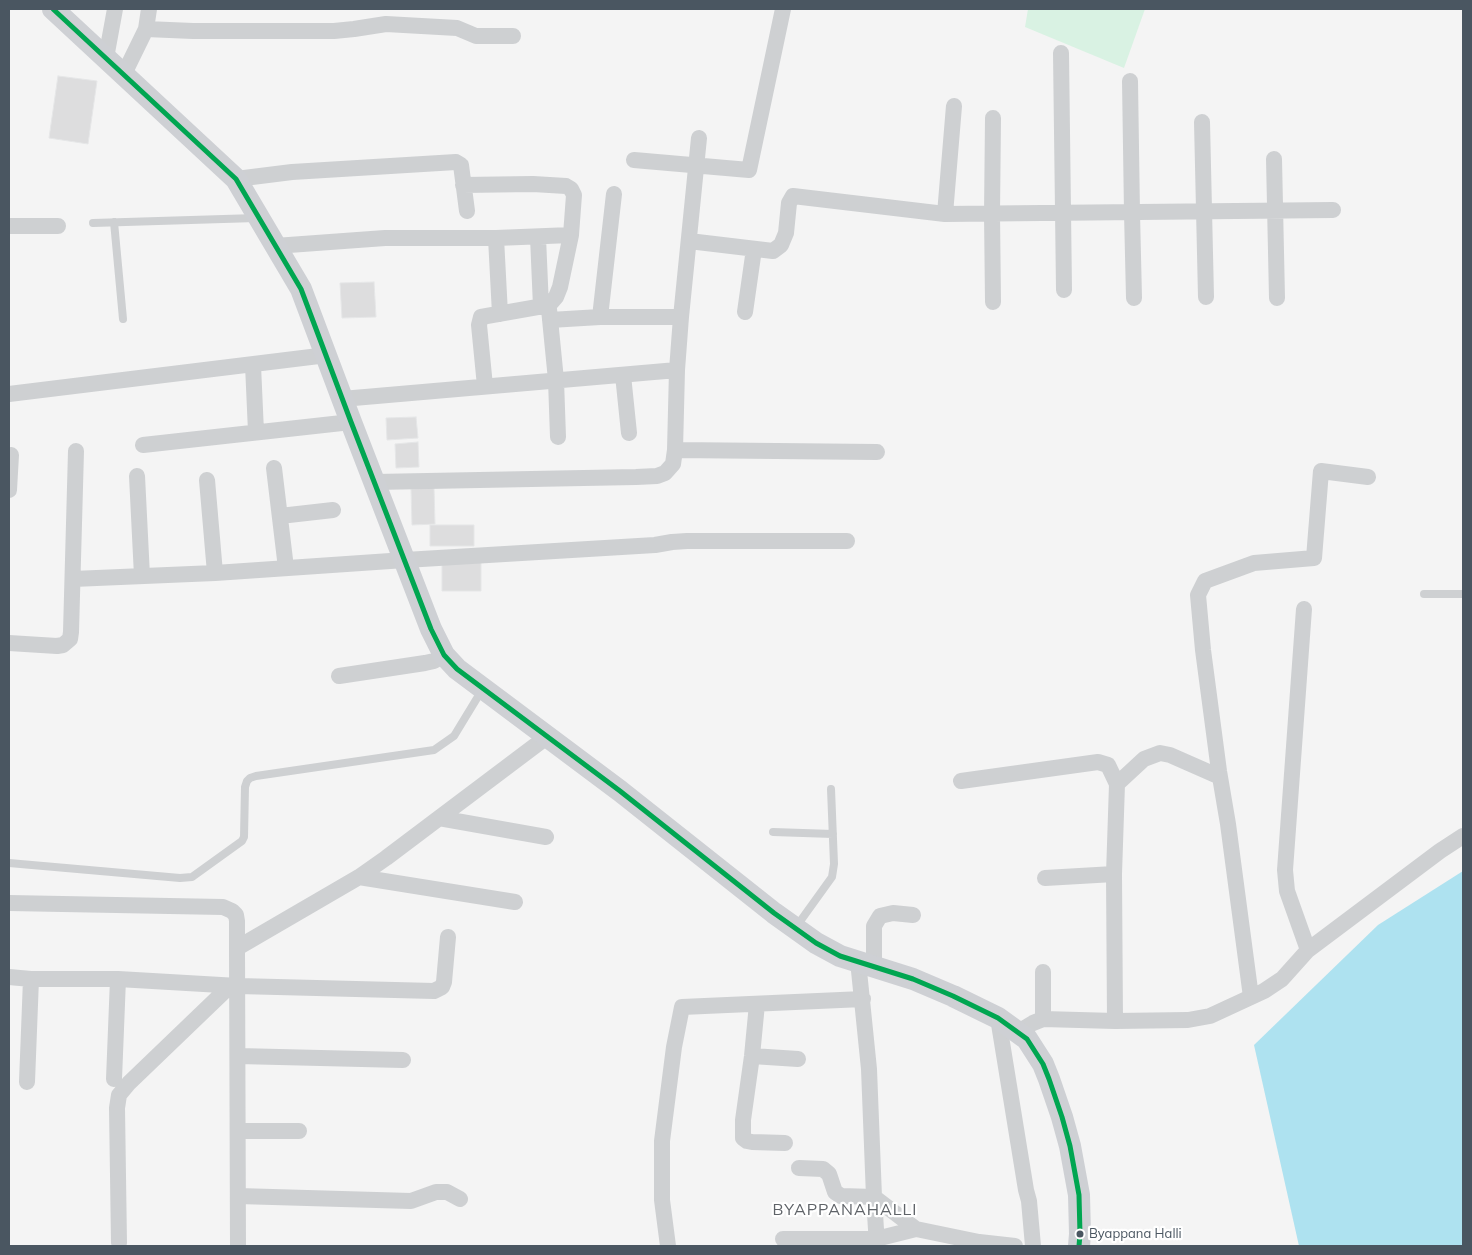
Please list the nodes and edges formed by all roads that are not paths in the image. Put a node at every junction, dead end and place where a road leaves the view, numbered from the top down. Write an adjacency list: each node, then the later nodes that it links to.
1 (53, 9): 8 (main road)
2 (115, 9): 8 (street)
3 (148, 9): 5 (street)
4 (783, 9): 17 (street)
5 (146, 29): 6 (street); 9 (street)
6 (512, 36)
7 (1061, 53): 25 (street)
8 (106, 58): 9 (main road)
9 (124, 74): 18 (main road)
10 (1130, 81): 26 (street)
11 (954, 106): 27 (street)
12 (993, 118): 28 (street)
13 (1202, 122): 24 (street)
14 (699, 138): 17 (street)
15 (1274, 159): 23 (street)
16 (634, 160): 17 (street)
17 (696, 165): 37 (street)
18 (236, 179): 19 (street); 29 (main road)
19 (463, 185): 22 (street); 34 (street)
20 (614, 194): 48 (street)
21 (1333, 210): 23 (street)
22 (467, 211)
23 (1275, 211): 24 (street); 43 (street)
24 (1205, 212): 26 (street); 41 (street)
25 (1062, 213): 26 (street); 28 (street); 40 (street)
26 (1132, 213): 42 (street)
27 (945, 214): 28 (street); 39 (street)
28 (992, 214): 44 (street)
29 (258, 218): 30 (lane); 38 (main road)
30 (114, 222): 31 (lane); 50 (lane)
31 (93, 223)
32 (9, 226): 33 (street)
33 (58, 226)
34 (571, 234): 35 (street); 45 (street)
35 (538, 237): 36 (street); 45 (street)
36 (496, 238): 38 (street); 47 (street)
37 (689, 242): 39 (street); 49 (street)
38 (275, 246): 51 (main road)
39 (754, 249): 46 (street)
40 (1064, 290)
41 (1206, 297)
42 (1134, 298)
43 (1277, 298)
44 (993, 302)
45 (547, 310): 47 (street); 48 (street); 55 (street)
46 (745, 312)
47 (500, 314): 56 (street)
48 (600, 317): 49 (street)
49 (681, 317): 53 (street)
50 (123, 319)
51 (327, 356): 52 (street); 58 (main road)
52 (253, 364): 57 (street); 60 (street)
53 (677, 370): 54 (street); 64 (street)
54 (623, 374): 55 (street); 61 (street)
55 (556, 380): 56 (street); 62 (street)
56 (485, 386): 58 (street)
57 (9, 394)
58 (342, 398): 59 (main road)
59 (351, 422): 60 (street); 72 (main road)
60 (256, 432): 63 (street)
61 (629, 433)
62 (558, 437)
63 (143, 445)
64 (675, 450): 66 (street); 72 (street)
65 (76, 451): 81 (street)
66 (877, 452)
67 (11, 455): 73 (street)
68 (274, 468): 75 (street)
69 (137, 476): 80 (street)
70 (1368, 477): 90 (street)
71 (207, 480): 79 (street)
72 (375, 482): 77 (main road)
73 (9, 490)
74 (333, 510): 75 (street)
75 (280, 516): 78 (street)
76 (847, 540): 77 (street)
77 (405, 560): 78 (street); 86 (main road)
78 (286, 568): 79 (street)
79 (215, 573): 80 (street)
80 (142, 576): 81 (street)
81 (73, 579): 85 (street)
82 (1424, 594): 83 (lane)
83 (1463, 594)
84 (1304, 609): 109 (street)
85 (9, 643)
86 (444, 654): 87 (street); 88 (main road)
87 (339, 676)
88 (482, 689): 89 (main road); 99 (lane)
89 (548, 736): 94 (street); 106 (main road)
90 (1220, 777): 92 (street); 116 (street)
91 (961, 781): 92 (street)
92 (1117, 784): 100 (street)
93 (831, 789): 96 (lane)
94 (439, 818): 98 (street); 101 (street)
95 (773, 832): 96 (lane)
96 (832, 834): 106 (lane)
97 (1463, 836): 109 (street)
98 (546, 838)
99 (9, 863)
100 (1114, 874): 102 (street); 121 (street)
101 (358, 876): 104 (street); 108 (street)
102 (1044, 878)
103 (9, 902): 108 (street)
104 (515, 902)
105 (913, 915): 110 (street)
106 (795, 929): 110 (main road)
107 (448, 937): 115 (street)
108 (237, 948): 115 (street)
109 (1308, 950): 116 (street)
110 (866, 964): 117 (street); 119 (main road)
111 (1043, 972): 120 (street)
112 (9, 977): 113 (street)
113 (31, 979): 114 (street); 128 (street)
114 (118, 979): 115 (street); 127 (street)
115 (234, 985): 123 (street); 139 (street)
116 (1251, 997): 121 (street)
117 (863, 999): 118 (street); 134 (street)
118 (756, 1004): 124 (street); 141 (street)
119 (998, 1018): 122 (main road); 143 (street)
120 (1043, 1019): 121 (street); 122 (street)
121 (1115, 1021)
122 (1018, 1032): 144 (main road)
123 (238, 1056): 126 (street); 129 (street)
124 (752, 1056): 125 (street); 131 (street)
125 (798, 1059)
126 (403, 1060)
127 (114, 1079)
128 (27, 1082)
129 (238, 1131): 130 (street); 133 (street)
130 (299, 1131)
131 (785, 1143)
132 (799, 1168): 134 (street)
133 (238, 1196): 135 (street); 140 (street)
134 (874, 1197): 136 (street); 138 (street)
135 (460, 1199)
136 (916, 1229): 138 (street); 142 (street)
137 (783, 1240): 138 (street)
138 (877, 1242)
139 (119, 1243)
140 (238, 1246)
141 (668, 1246)
142 (1015, 1246)
143 (1033, 1246)
144 (1079, 1246)

